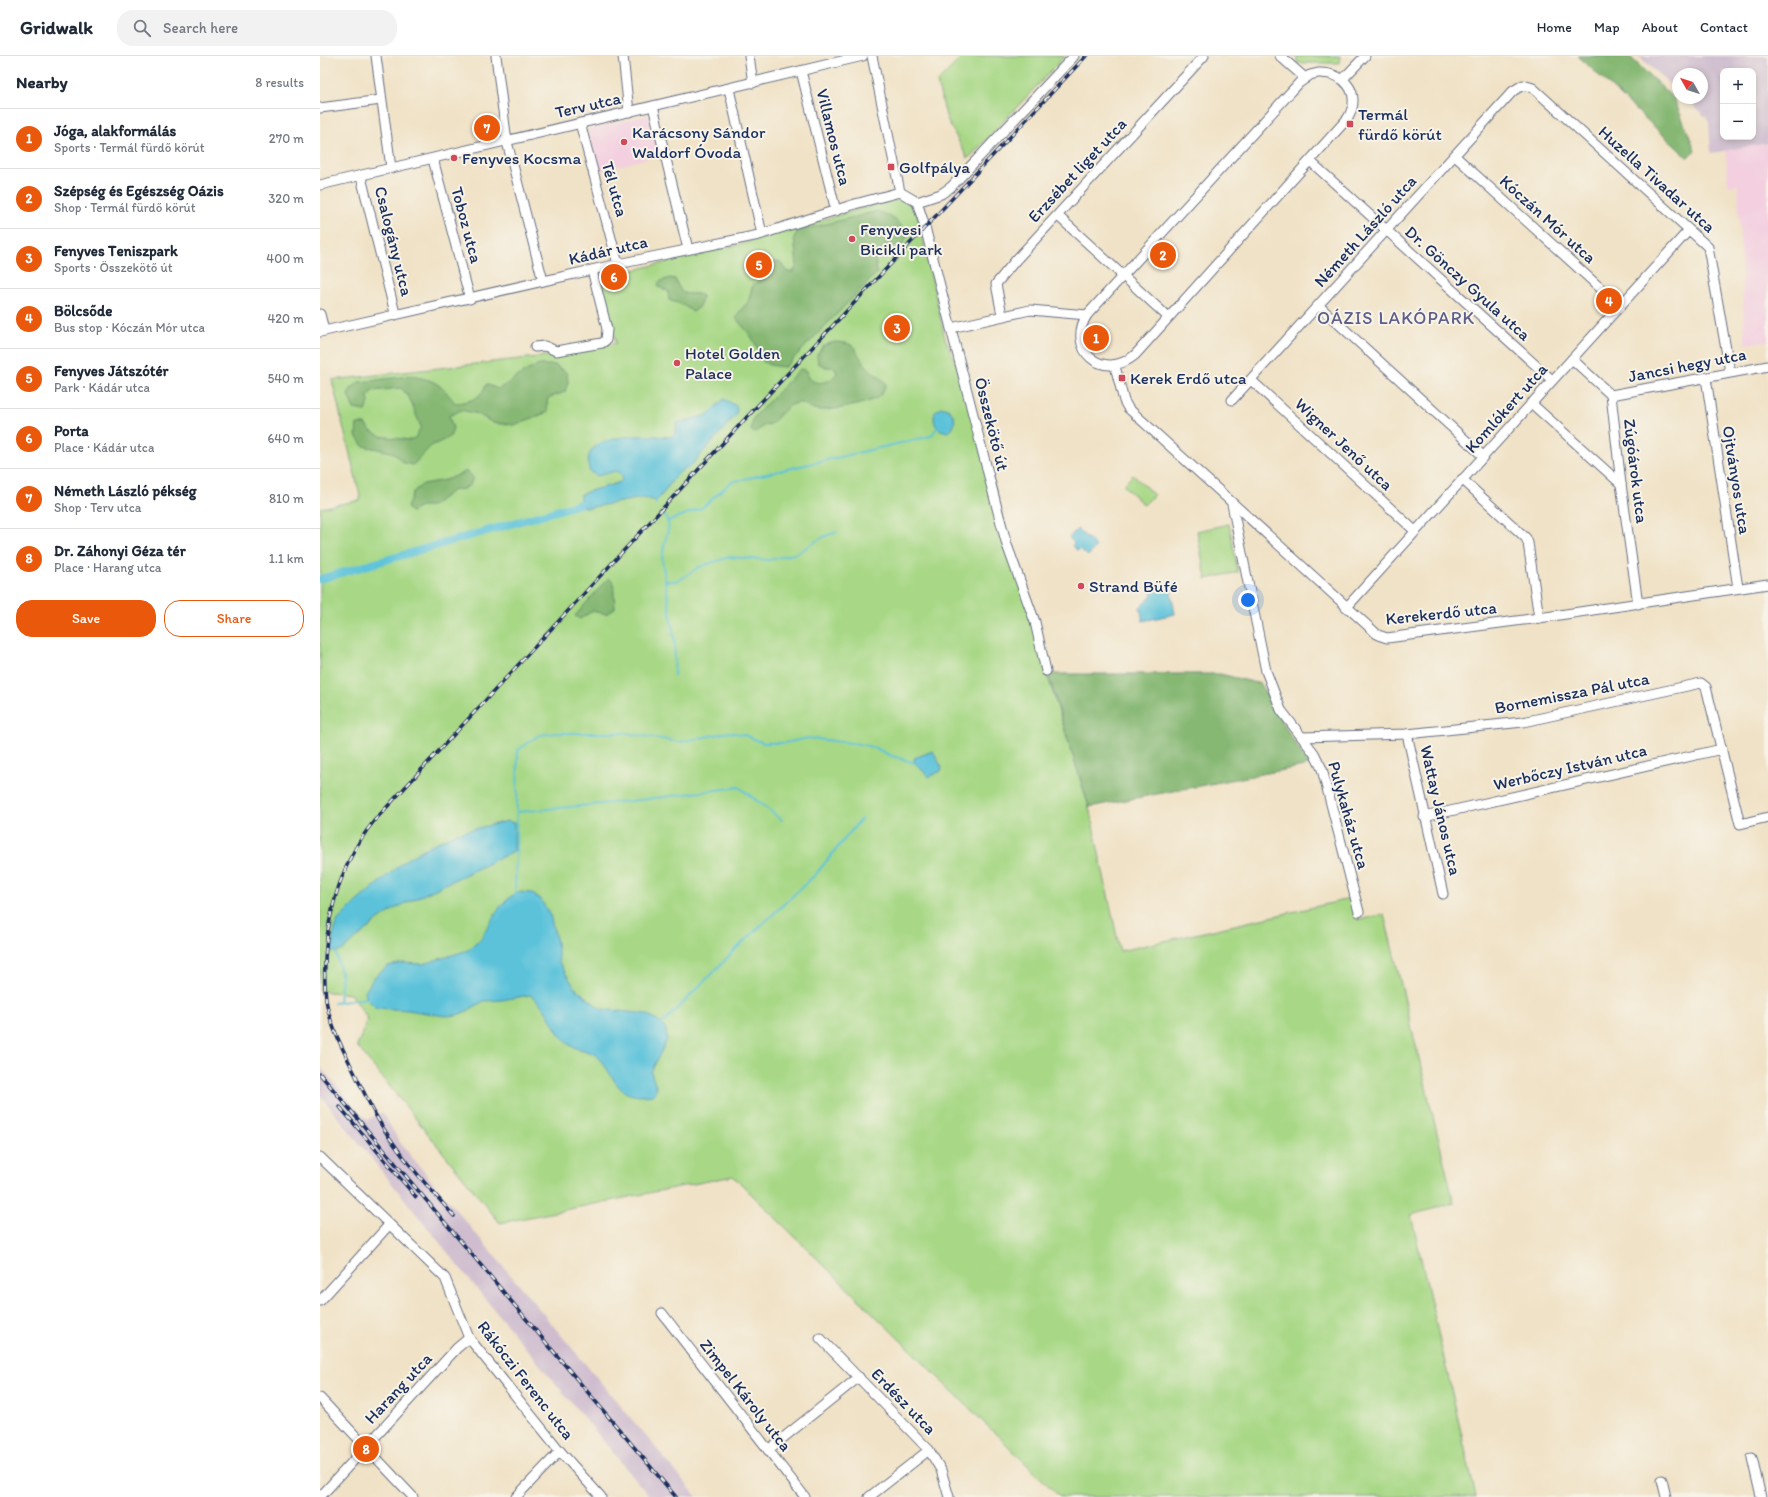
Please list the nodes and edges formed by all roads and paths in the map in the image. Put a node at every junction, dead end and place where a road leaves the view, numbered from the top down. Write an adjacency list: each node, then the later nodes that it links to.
1 (376, 56): 17 (street)
2 (496, 56): 22 (street)
3 (623, 56): 20 (street)
4 (749, 56): 14 (street)
5 (863, 56): 11 (street, Terv utca)
6 (872, 56): 29 (street)
7 (1074, 56): 30 (street)
8 (1204, 56): 32 (street, Erzsébet liget utca)
9 (1280, 56): 12 (street)
10 (1365, 56): 13 (street)
11 (801, 71): 14 (street, Terv utca); 31 (street, Villamos utca)
12 (1305, 78): 13 (street); 39 (street)
13 (1343, 79): 25 (street)
14 (753, 83): 16 (street, Terv utca)
15 (1523, 85): 23 (street, Németh László utca); 33 (street, Huzella Tivadar utca)
16 (729, 89): 18 (street, Terv utca); 35 (street)
17 (381, 100): 19 (street); 26 (street)
18 (653, 106): 20 (street, Terv utca); 36 (street)
19 (320, 108)
20 (629, 112): 21 (street, Terv utca)
21 (580, 123): 22 (street, Terv utca); 37 (street, Tél utca)
22 (507, 142): 24 (street, Terv utca); 40 (street)
23 (1455, 156): 34 (street, Németh László utca); 43 (street, Kóczán Mór utca)
24 (433, 159): 26 (street, Terv utca); 41 (street, Toboz utca)
25 (1310, 161): 34 (street, Dr. Gönczy Gyula utca); 48 (street)
26 (391, 168): 27 (street, Terv utca)
27 (361, 177): 28 (street, Terv utca); 44 (street, Csalogány utca)
28 (320, 185)
29 (900, 192): 30 (street); 31 (street, Kádár utca)
30 (917, 202): 49 (street, Összekötő út)
31 (836, 211): 35 (street, Kádár utca)
32 (1058, 216): 39 (street); 47 (street, Erzsébet liget utca)
33 (1689, 230): 43 (street, Komlókert utca); 55 (street, Huzella Tivadar utca)
34 (1387, 231): 42 (street, Németh László utca); 58 (street, Dr. Gönczy Gyula utca)
35 (762, 234): 36 (street, Kádár utca)
36 (688, 249): 37 (street, Kádár utca)
37 (618, 264): 38 (street, Kádár utca)
38 (592, 270): 40 (street, Kádár utca); 51 (street)
39 (1123, 276): 46 (street); 48 (street)
40 (543, 281): 41 (street, Kádár utca)
41 (470, 299): 44 (street, Kádár utca)
42 (1320, 306): 57 (street, Németh László utca); 62 (street)
43 (1620, 306): 52 (street, Komlókert utca)
44 (395, 313): 50 (street, Kádár utca)
45 (320, 314): 50 (street)
46 (1087, 314): 47 (street); 53 (street)
47 (1002, 315): 49 (street)
48 (1168, 317): 53 (street)
49 (951, 328): 72 (street, Összekötő út)
50 (322, 331)
51 (535, 347)
52 (1572, 359): 58 (street, Komlókert utca); 59 (street)
53 (1115, 366): 65 (street, Kerekerdő utca)
54 (1768, 366): 55 (street, Jancsi hegy utca)
55 (1730, 372): 56 (street, Jancsi hegy utca)
56 (1706, 378): 59 (street, Jancsi hegy utca); 68 (street, Ojtványos utca)
57 (1251, 380): 60 (street, Németh László utca); 66 (street, Wigner Jenő utca)
58 (1552, 380): 61 (street, Komlókert utca)
59 (1611, 395): 64 (street, Zúgóárok utca)
60 (1232, 400)
61 (1531, 403): 62 (street, Komlókert utca); 64 (street)
62 (1483, 456): 63 (street, Komlókert utca)
63 (1462, 479): 66 (street, Komlókert utca); 71 (street)
64 (1621, 484): 69 (street, Zúgóárok utca)
65 (1232, 504): 70 (street, Kerekerdő utca); 74 (street, Pulykaház utca)
66 (1415, 531): 70 (street, Komlókert utca)
67 (1768, 584): 68 (street, Kerekerdő utca)
68 (1738, 588): 69 (street, Kerekerdő utca)
69 (1638, 604): 71 (street, Kerekerdő utca)
70 (1346, 608): 71 (street, Kerekerdő utca)
71 (1539, 618)
72 (1046, 671)
73 (1407, 734): 74 (street, Bornemissza Pál utca); 75 (street, Bornemissza Pál utca); 76 (street, Wattay János utca)
74 (1302, 737): 79 (street, Pulykaház utca)
75 (1722, 749): 76 (street, Werbőczy István utca); 77 (street, Bornemissza Pál utca)
76 (1424, 817): 78 (street, Wattay János utca)
77 (1768, 817)
78 (1443, 894)
79 (1359, 912)
80 (320, 1157): 81 (street, Rákóczi Ferenc utca)
81 (389, 1225): 82 (street); 84 (street, Rákóczi Ferenc utca)
82 (320, 1301)
83 (662, 1313): 89 (street, Zimpel Károly utca)
84 (469, 1338): 88 (street, Harang utca); 91 (street, Rákóczi Ferenc utca)
85 (820, 1338): 86 (street, Erdész utca)
86 (859, 1378): 89 (street); 90 (street, Erdész utca)
87 (320, 1398): 88 (street)
88 (366, 1446): 94 (street, Harang utca); 95 (street)
89 (768, 1450): 98 (street, Zimpel Károly utca)
90 (929, 1450): 99 (street); 100 (street, Erdész utca)
91 (560, 1451): 96 (street); 97 (street, Rákóczi Ferenc utca)
92 (1752, 1458): 102 (street)
93 (1662, 1480): 101 (street)
94 (320, 1497)
95 (413, 1497)
96 (516, 1497)
97 (601, 1497)
98 (805, 1497)
99 (869, 1497)
100 (950, 1497)
101 (1666, 1497)
102 (1761, 1497)

